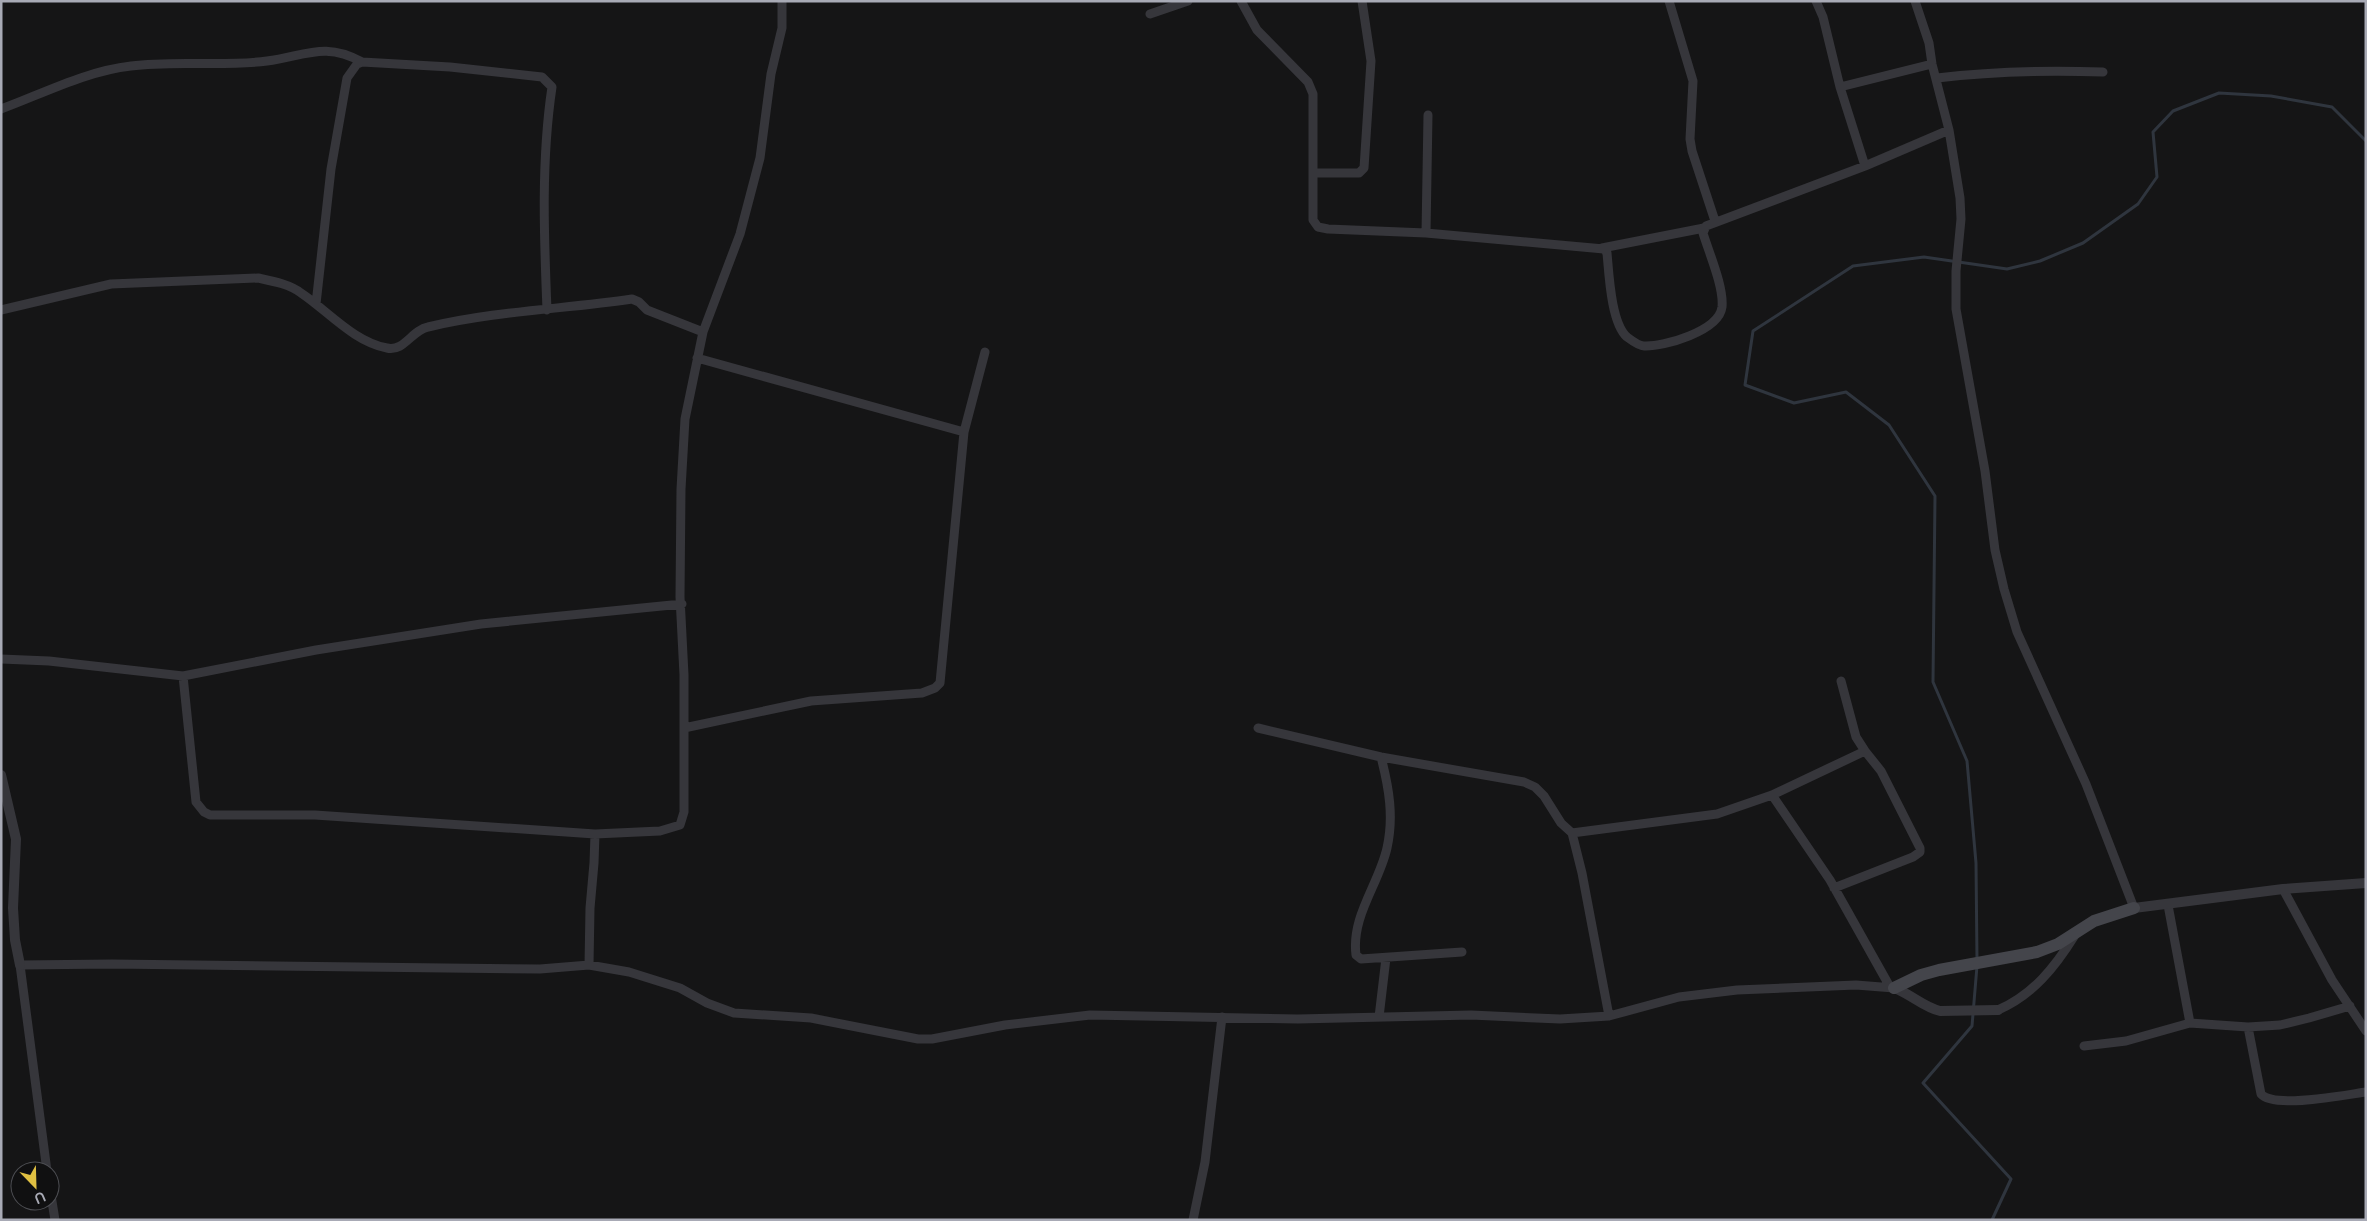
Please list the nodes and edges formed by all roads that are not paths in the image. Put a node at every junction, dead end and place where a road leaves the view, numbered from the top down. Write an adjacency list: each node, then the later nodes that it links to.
1 (782, 1): 26 (street)
2 (1188, 1): 8 (street)
3 (1241, 1): 18 (street)
4 (1362, 1): 18 (street)
5 (1669, 1): 19 (street)
6 (1816, 1): 13 (street)
7 (1915, 1): 10 (street)
8 (1150, 14)
9 (362, 62): 14 (street); 23 (street); 25 (street)
10 (1932, 64): 12 (street); 13 (street)
11 (2103, 72): 12 (street)
12 (1937, 78): 16 (street)
13 (1840, 87): 17 (street)
14 (1, 109)
15 (1428, 114): 21 (street)
16 (1949, 130): 17 (street); 46 (street)
17 (1865, 166): 19 (street)
18 (1313, 173): 21 (street)
19 (1715, 221): 20 (street)
20 (1704, 228): 22 (street); 22 (street)
21 (1426, 233): 22 (street)
22 (1602, 248)
23 (316, 304): 24 (street); 25 (street)
24 (1, 310)
25 (547, 310): 26 (street)
26 (704, 332): 28 (street)
27 (986, 352): 29 (street)
28 (697, 358): 29 (street); 30 (street)
29 (964, 432): 34 (street)
30 (682, 604): 32 (street); 34 (street)
31 (1, 659): 32 (street)
32 (183, 676): 41 (street)
33 (1841, 681): 36 (street)
34 (684, 728): 41 (street)
35 (1258, 728): 37 (street)
36 (1865, 751): 39 (street); 43 (street)
37 (1381, 757): 40 (street); 49 (street)
38 (1, 775): 51 (street)
39 (1772, 795): 40 (street); 43 (street)
40 (1572, 833): 55 (street)
41 (595, 834): 50 (street)
42 (2366, 883): 44 (street)
43 (1834, 888): 52 (street)
44 (2283, 889): 45 (street); 53 (street)
45 (2168, 905): 46 (street); 58 (street)
46 (2134, 908): 47 (main road)
47 (2076, 934): 52 (main road); 54 (street)
48 (1462, 952): 49 (street)
49 (1386, 958): 57 (street)
50 (589, 964): 51 (street); 56 (street)
51 (20, 965): 63 (street)
52 (1892, 987): 54 (street); 55 (street)
53 (2350, 1006): 59 (street); 60 (street)
54 (1998, 1010)
55 (1609, 1016): 57 (street)
56 (1222, 1017): 57 (street); 64 (street)
57 (1379, 1017)
58 (2190, 1023): 59 (street); 61 (street)
59 (2248, 1027): 62 (street)
60 (2366, 1030)
61 (2084, 1046)
62 (2366, 1092)
63 (46, 1161)
64 (1193, 1220)

